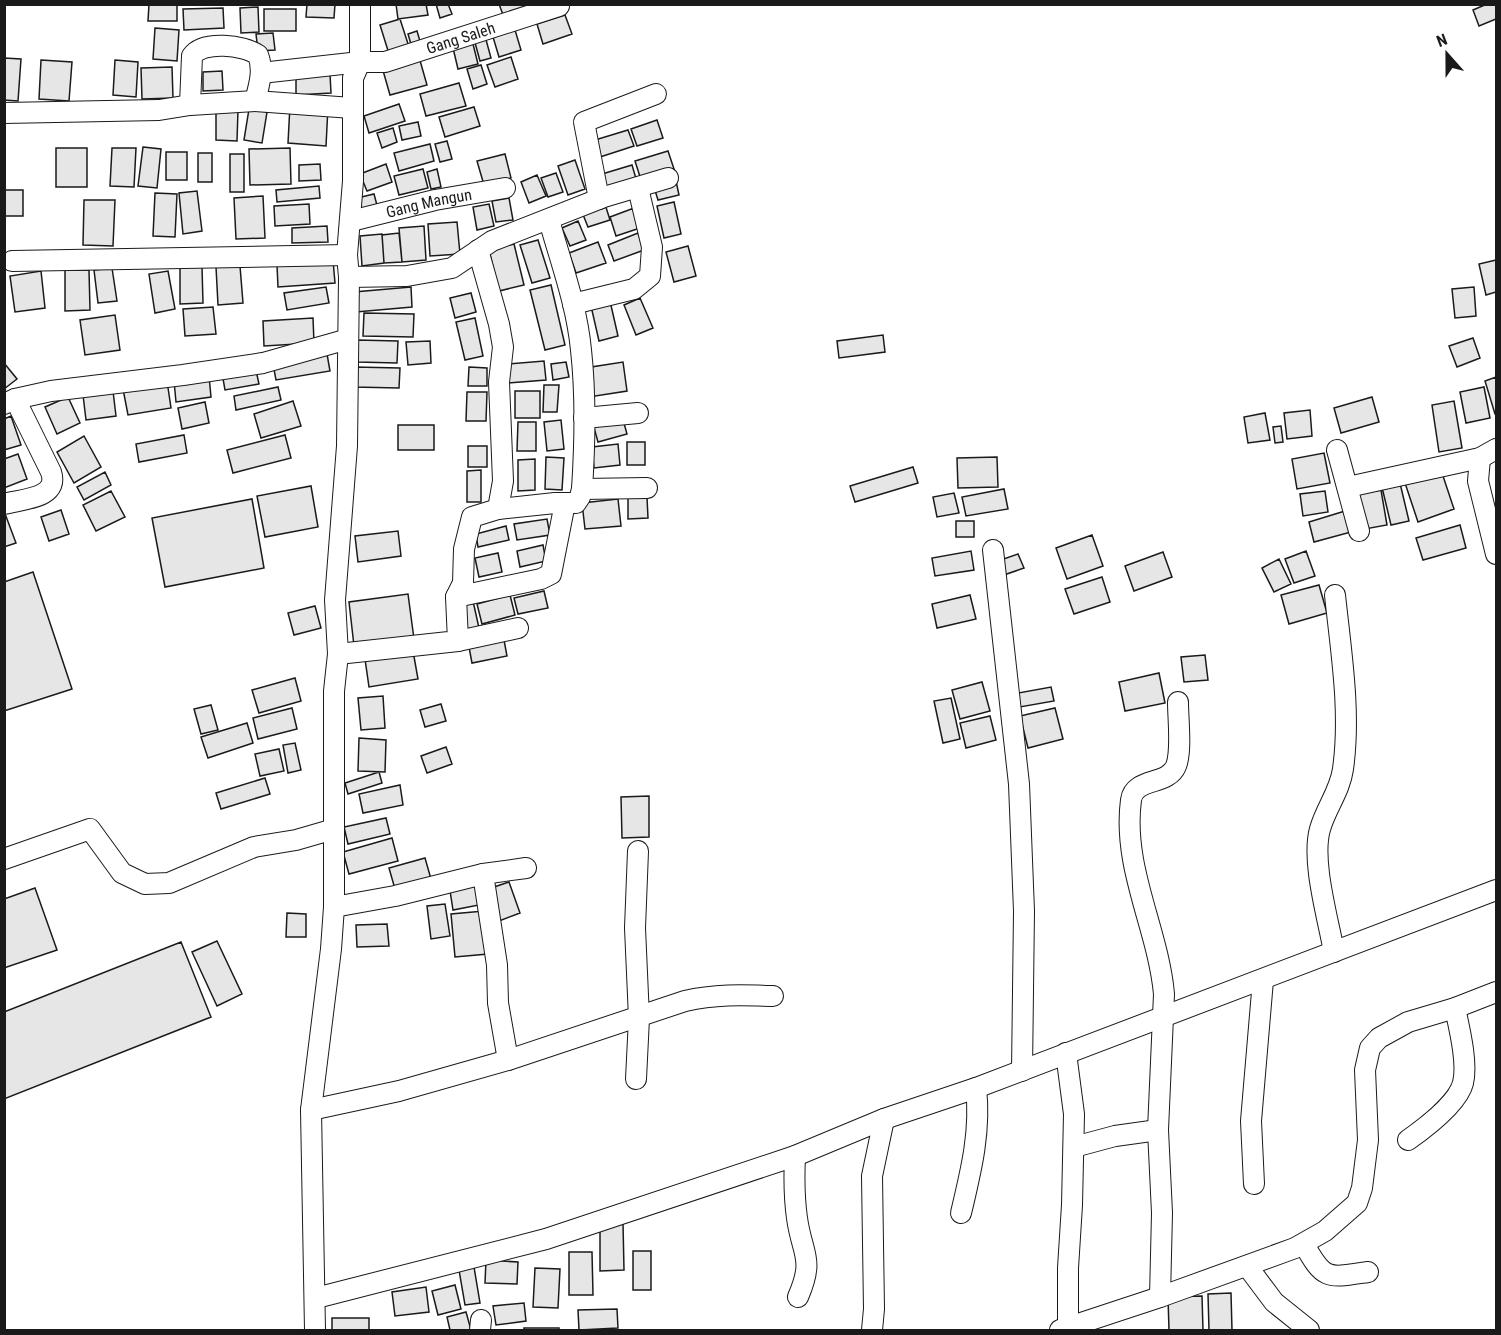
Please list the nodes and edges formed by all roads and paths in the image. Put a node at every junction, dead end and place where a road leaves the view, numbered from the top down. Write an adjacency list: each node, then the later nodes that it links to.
1 (360, 4): 3 (street)
2 (559, 6): 3 (street, Gang Saleh)
3 (360, 62): 4 (street, Gang Saleh); 8 (street)
4 (261, 73): 6 (street); 7 (street)
5 (656, 94): 13 (street)
6 (255, 100): 7 (street); 8 (street)
7 (190, 105): 9 (street)
8 (352, 108): 15 (street)
9 (4, 113)
10 (668, 178): 12 (street)
11 (506, 188): 15 (street, Gang Mangun)
12 (639, 188): 13 (street); 20 (street)
13 (599, 199): 14 (street)
14 (549, 220): 16 (street); 20 (street)
15 (351, 221): 17 (street)
16 (478, 250): 19 (street); 32 (street)
17 (347, 255): 18 (street); 19 (street)
18 (12, 261)
19 (349, 276): 21 (street)
20 (573, 304): 24 (street)
21 (348, 339): 22 (street); 40 (street)
22 (10, 401): 31 (street)
23 (638, 413): 24 (street)
24 (584, 418): 29 (street)
25 (1337, 450): 27 (street)
26 (1488, 453): 27 (street); 35 (street)
27 (1348, 487): 33 (street)
28 (647, 488): 29 (street)
29 (582, 489): 30 (street)
30 (565, 503): 32 (street); 37 (street)
31 (4, 504)
32 (498, 509): 37 (street)
33 (1359, 531)
34 (993, 550): 58 (street)
35 (1497, 554)
36 (1335, 595): 49 (street)
37 (456, 597): 39 (street)
38 (518, 628): 39 (street)
39 (458, 641): 40 (street)
40 (338, 654): 42 (street)
41 (1178, 702): 54 (street)
42 (334, 829): 44 (street); 48 (street)
43 (638, 851): 55 (street)
44 (4, 860)
45 (526, 868): 46 (street)
46 (483, 874): 48 (street); 57 (street)
47 (1497, 890): 49 (street)
48 (334, 907): 61 (street)
49 (1334, 952): 50 (street)
50 (1263, 980): 54 (street); 67 (street)
51 (1497, 992): 53 (street)
52 (773, 996): 55 (street)
53 (1455, 1008): 64 (street); 69 (street)
54 (1163, 1016): 56 (street); 63 (street)
55 (639, 1018): 57 (street); 59 (street)
56 (1066, 1053): 58 (street); 65 (street)
57 (508, 1060): 61 (street)
58 (1022, 1071): 60 (street)
59 (636, 1079)
60 (976, 1088): 62 (street); 68 (street)
61 (311, 1110): 74 (street)
62 (884, 1119): 66 (street); 77 (street)
63 (1158, 1130): 65 (street); 73 (street)
64 (1408, 1140)
65 (1074, 1147): 75 (street)
66 (795, 1156): 72 (street); 74 (street)
67 (1254, 1184)
68 (961, 1213)
69 (1304, 1244): 70 (street); 71 (street)
70 (1248, 1266): 73 (street); 78 (street)
71 (1368, 1272)
72 (798, 1297)
73 (1160, 1297): 75 (street)
74 (316, 1299): 76 (street)
75 (1064, 1329)
76 (315, 1330)
77 (872, 1330)
78 (1309, 1330)

